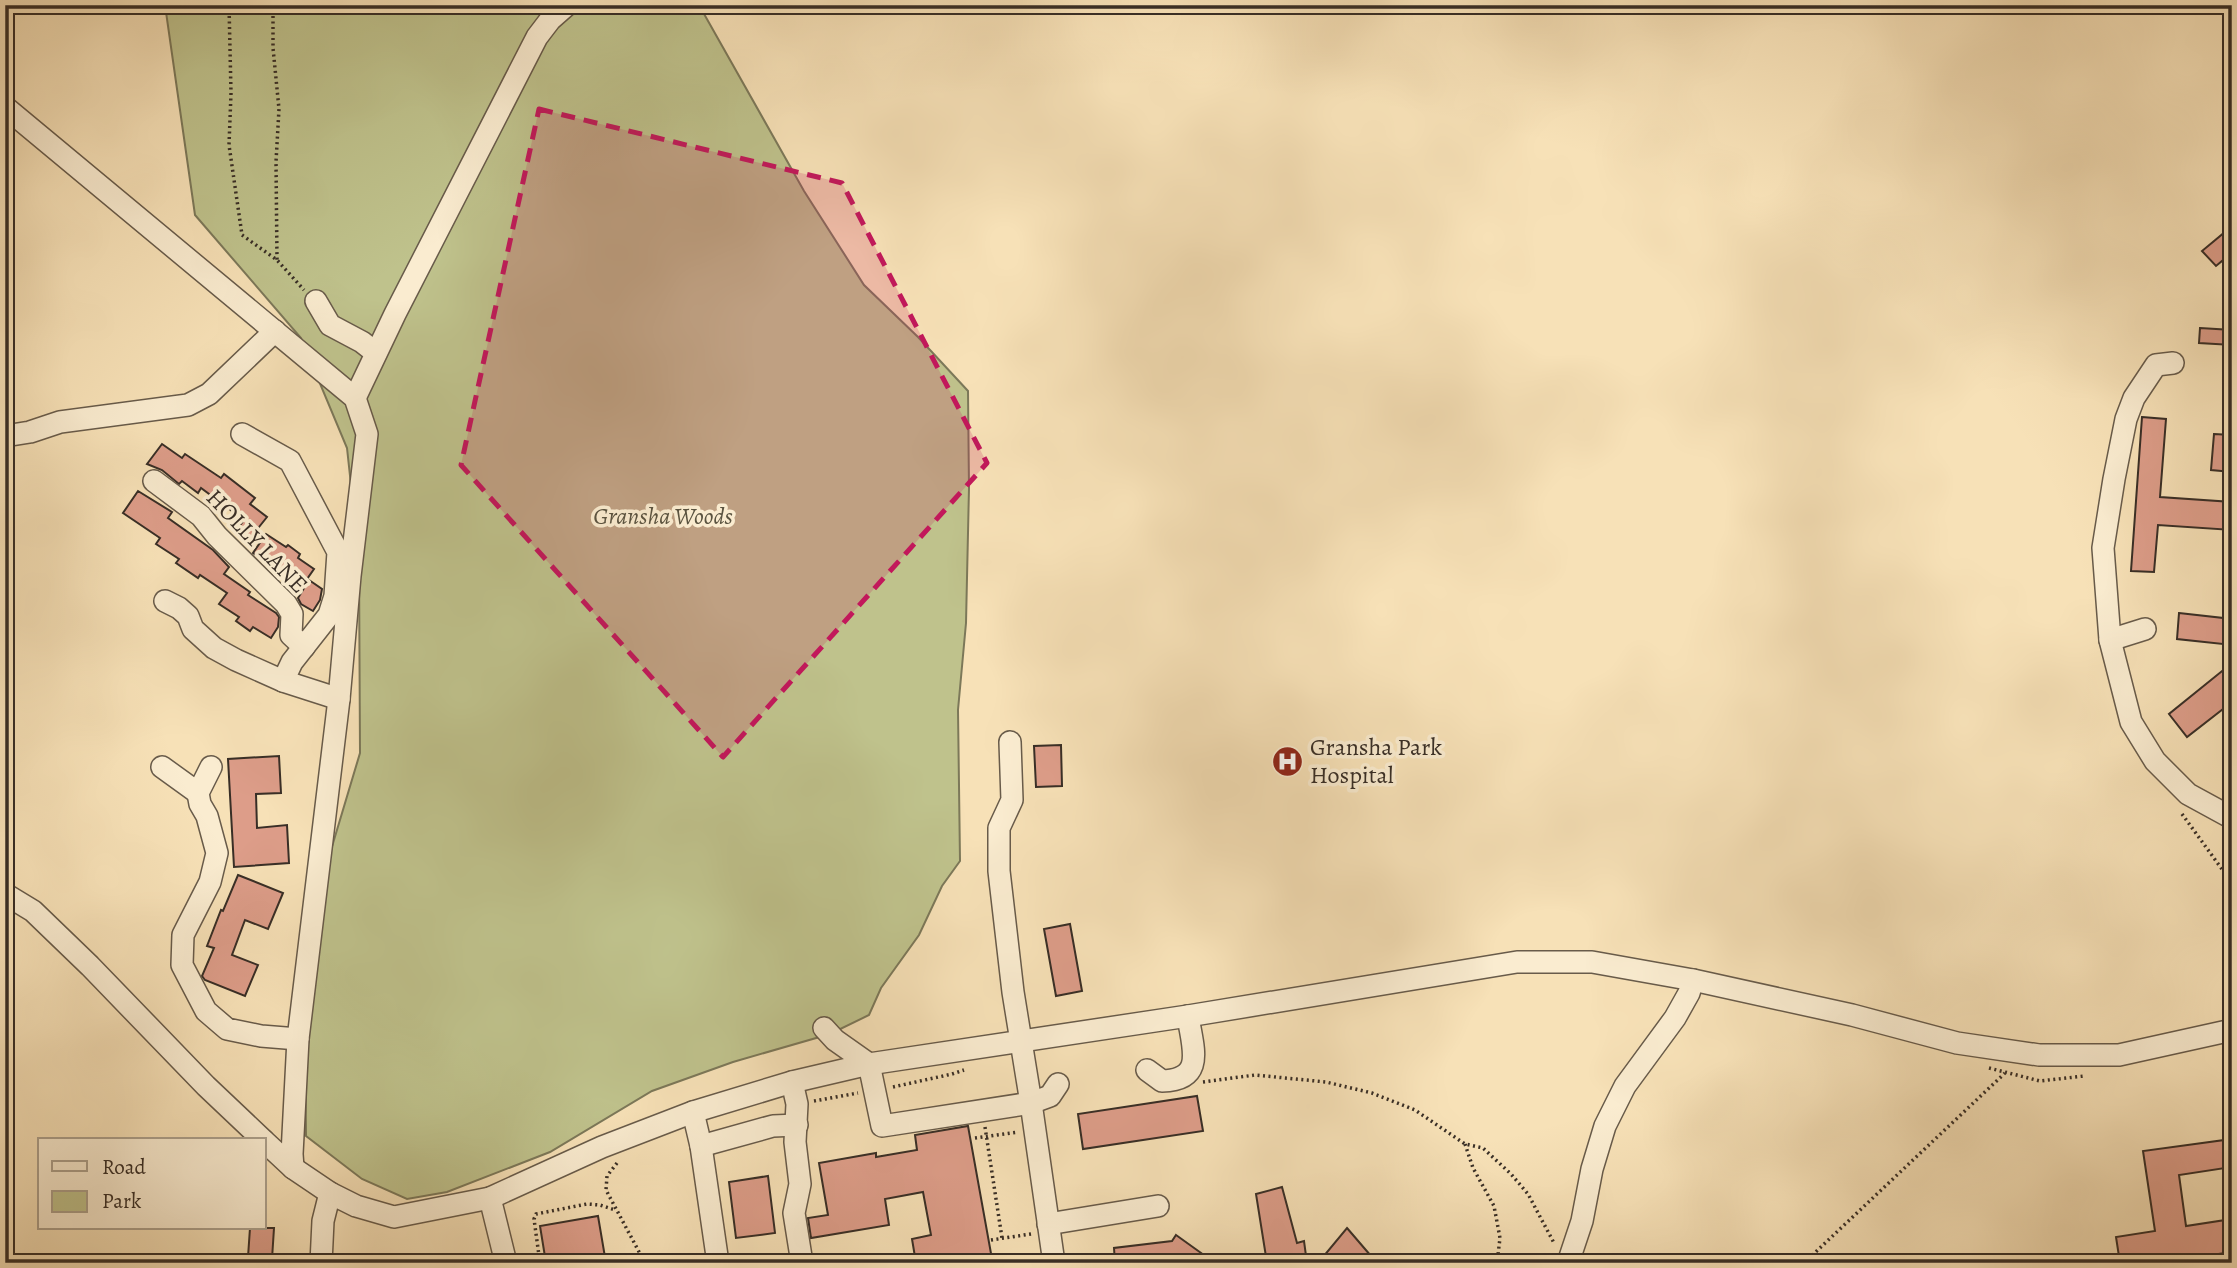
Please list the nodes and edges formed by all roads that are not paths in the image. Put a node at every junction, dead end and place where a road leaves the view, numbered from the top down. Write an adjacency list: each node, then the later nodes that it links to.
1 (567, 5): 5 (street)
2 (5, 107): 4 (street)
3 (316, 301): 5 (street)
4 (275, 331): 7 (street); 9 (street)
5 (376, 353): 7 (street)
6 (2173, 363): 13 (street)
7 (355, 398): 16 (street)
8 (242, 434): 14 (street, HOLLY LANE)
9 (5, 436)
10 (154, 481): 14 (street, HOLLY LANE)
11 (165, 601): 15 (street)
12 (2145, 629): 13 (street)
13 (2110, 639): 21 (street)
14 (304, 647): 15 (street, HOLLY LANE)
15 (283, 681): 16 (street)
16 (339, 699): 27 (street)
17 (1010, 742): 28 (street)
18 (162, 767): 20 (street)
19 (211, 767): 20 (street)
20 (198, 793): 27 (street)
21 (2232, 818)
22 (5, 894): 36 (street)
23 (1693, 980): 24 (street); 26 (street); 44 (street)
24 (1188, 1016): 28 (street); 30 (street)
25 (824, 1028): 29 (street)
26 (2232, 1030)
27 (298, 1039): 39 (street)
28 (1022, 1041): 29 (street); 33 (street)
29 (869, 1064): 31 (street); 33 (street)
30 (1147, 1070)
31 (792, 1082): 34 (street); 35 (street)
32 (1058, 1084): 33 (street)
33 (1031, 1103): 43 (street)
34 (693, 1112): 38 (street); 41 (street)
35 (797, 1114): 38 (street); 48 (street)
36 (261, 1138)
37 (266, 1143): 39 (street)
38 (701, 1146): 47 (street)
39 (293, 1168): 40 (street)
40 (330, 1193): 41 (street); 45 (street)
41 (490, 1198): 46 (street)
42 (1158, 1206): 43 (street)
43 (1049, 1228): 49 (street)
44 (1562, 1256)
45 (321, 1263)
46 (506, 1263)
47 (718, 1263)
48 (802, 1263)
49 (1054, 1263)

